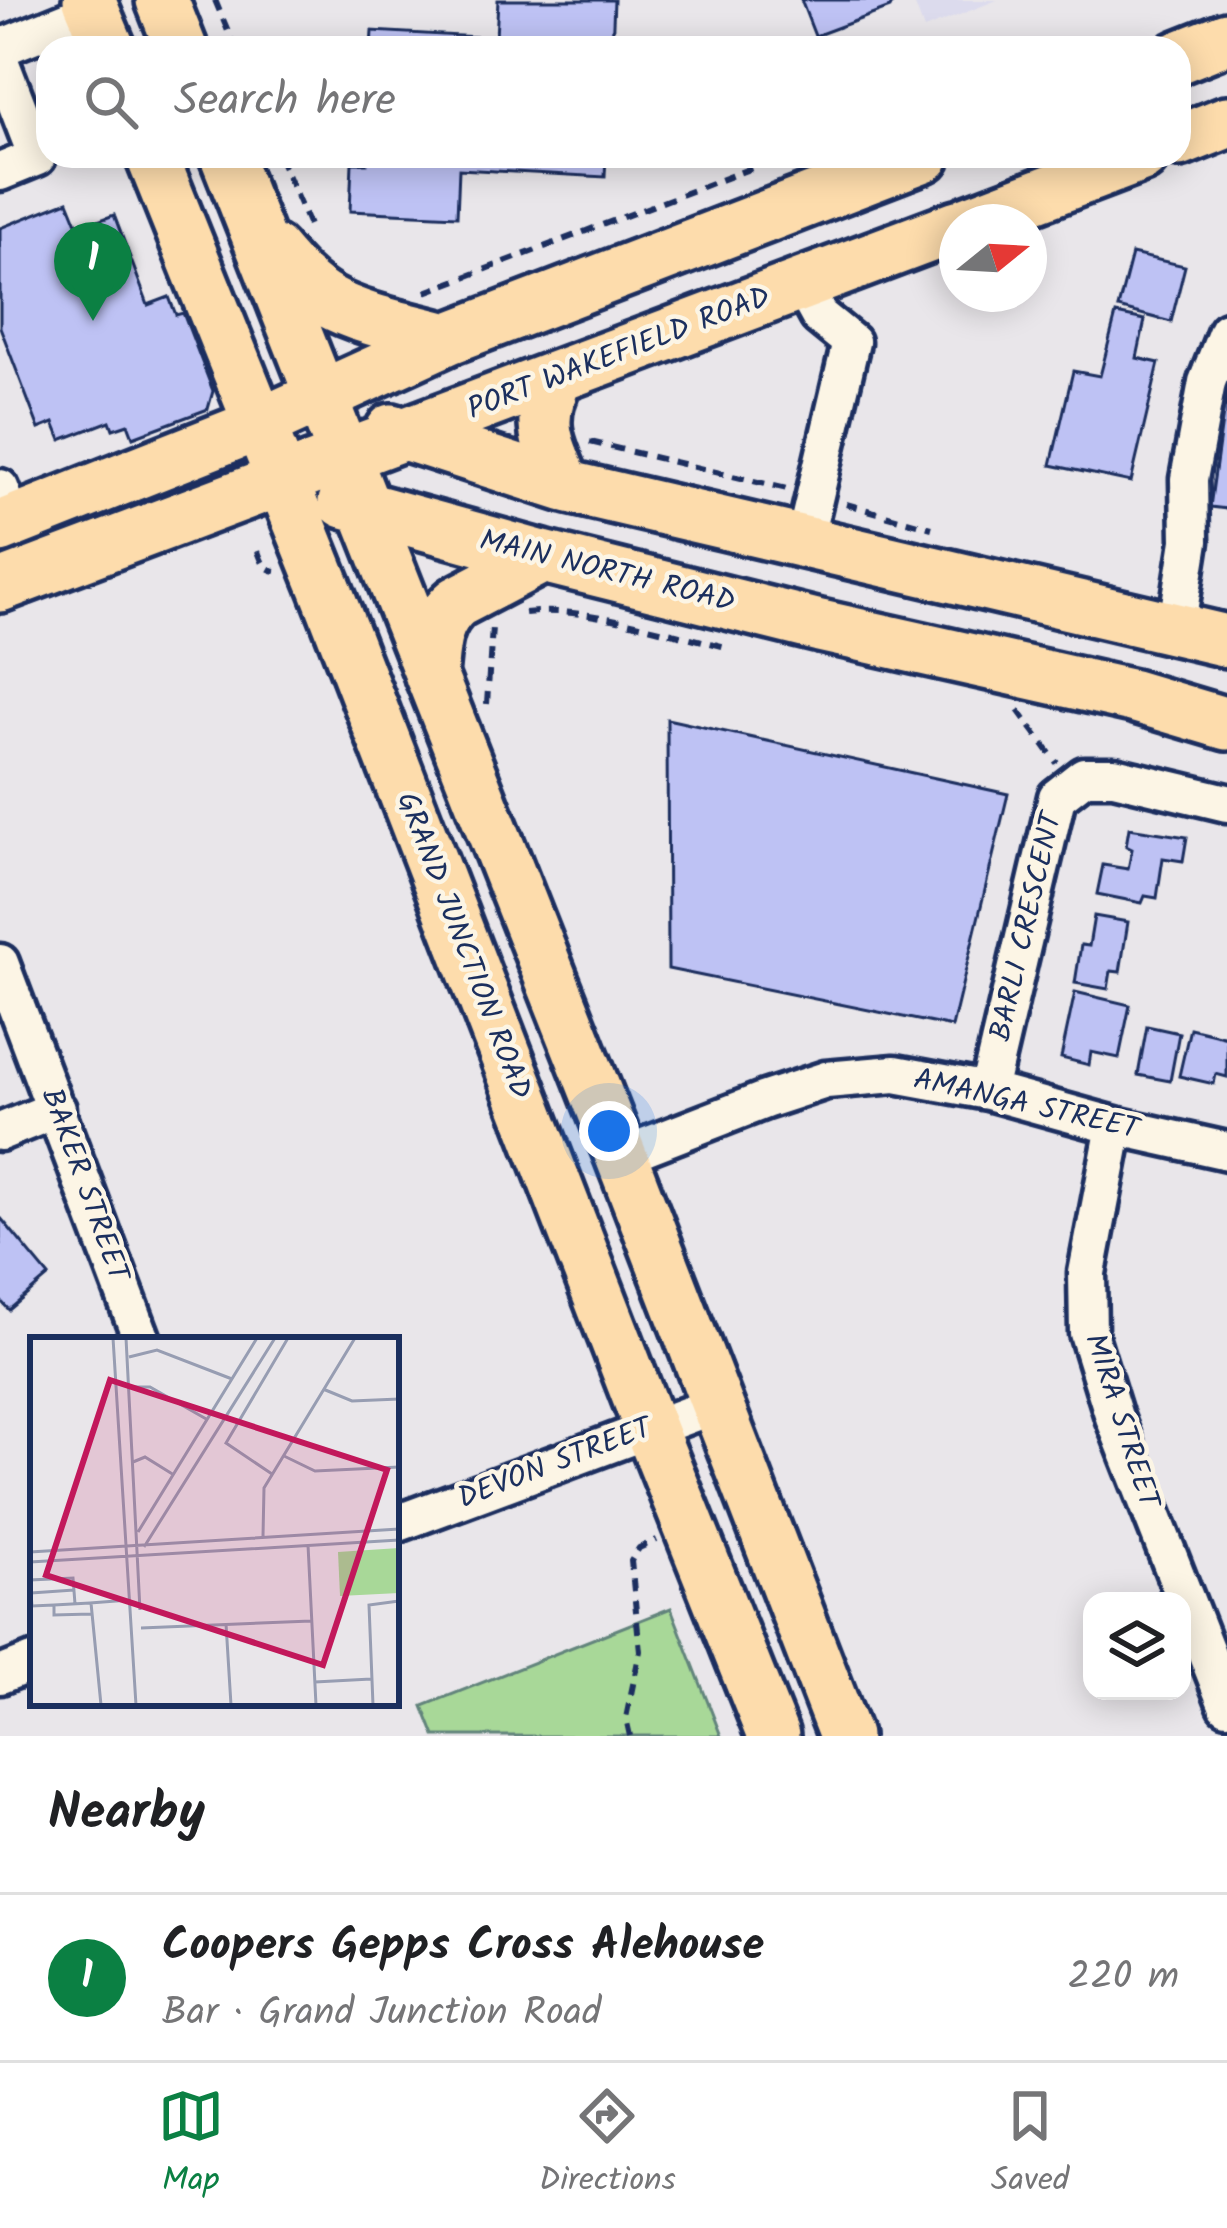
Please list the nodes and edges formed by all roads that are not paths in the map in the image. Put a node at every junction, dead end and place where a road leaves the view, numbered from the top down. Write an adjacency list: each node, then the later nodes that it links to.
1 (162, 0): 4 (highway)
2 (97, 19): 3 (street)
3 (38, 36)
4 (177, 36)
5 (36, 37): 7 (street)
6 (1227, 38): 8 (highway)
7 (0, 47)
8 (1191, 52)
9 (0, 61): 10 (street)
10 (36, 154)
11 (36, 157): 16 (street)
12 (157, 168): 25 (highway, GRAND JUNCTION ROAD)
13 (231, 168): 18 (highway)
14 (893, 168): 22 (highway)
15 (1101, 168): 17 (highway)
16 (0, 172)
17 (1012, 204)
18 (257, 232): 22 (highway); 24 (highway)
19 (939, 233): 20 (highway, PORT WAKEFIELD ROAD)
20 (802, 285): 23 (highway, PORT WAKEFIELD ROAD); 32 (street)
21 (1227, 331): 35 (street)
22 (447, 339): 24 (highway)
23 (558, 376): 26 (highway, PORT WAKEFIELD ROAD); 29 (highway)
24 (321, 396): 25 (highway); 26 (highway); 27 (highway)
25 (258, 425): 28 (highway, GRAND JUNCTION ROAD); 31 (highway)
26 (403, 435): 27 (highway, PORT WAKEFIELD ROAD); 29 (highway)
27 (345, 457): 28 (highway, PORT WAKEFIELD ROAD); 30 (highway)
28 (281, 481): 30 (highway, MAIN NORTH ROAD); 34 (highway); 46 (highway, GRAND JUNCTION ROAD)
29 (565, 487): 32 (highway)
30 (366, 509): 33 (highway, MAIN NORTH ROAD); 37 (highway)
31 (4, 512)
32 (804, 542): 35 (highway)
33 (543, 556): 37 (highway); 38 (highway, MAIN NORTH ROAD)
34 (0, 586)
35 (1163, 626): 36 (highway); 38 (highway)
36 (1227, 641)
37 (431, 676): 48 (highway)
38 (1133, 696): 39 (highway, MAIN NORTH ROAD)
39 (1227, 724)
40 (1227, 802): 42 (street, BARLI CRESCENT)
41 (0, 963): 43 (street, BAKER STREET)
42 (988, 1091): 44 (street, AMANGA STREET); 48 (street, AMANGA STREET)
43 (57, 1109): 45 (street); 50 (street, BAKER STREET)
44 (1115, 1126): 47 (street, AMANGA STREET); 56 (street, MIRA STREET)
45 (0, 1132)
46 (538, 1139): 48 (highway); 49 (highway, GRAND JUNCTION ROAD)
47 (1227, 1151)
48 (621, 1156): 49 (highway); 51 (highway)
49 (574, 1231): 52 (highway, GRAND JUNCTION ROAD)
50 (141, 1337)
51 (715, 1405): 52 (street, DEVON STREET); 58 (highway)
52 (650, 1428): 53 (street, DEVON STREET); 57 (highway, GRAND JUNCTION ROAD)
53 (399, 1523)
54 (30, 1663): 55 (street)
55 (0, 1675)
56 (1227, 1705)
57 (773, 1736)
58 (845, 1736)

